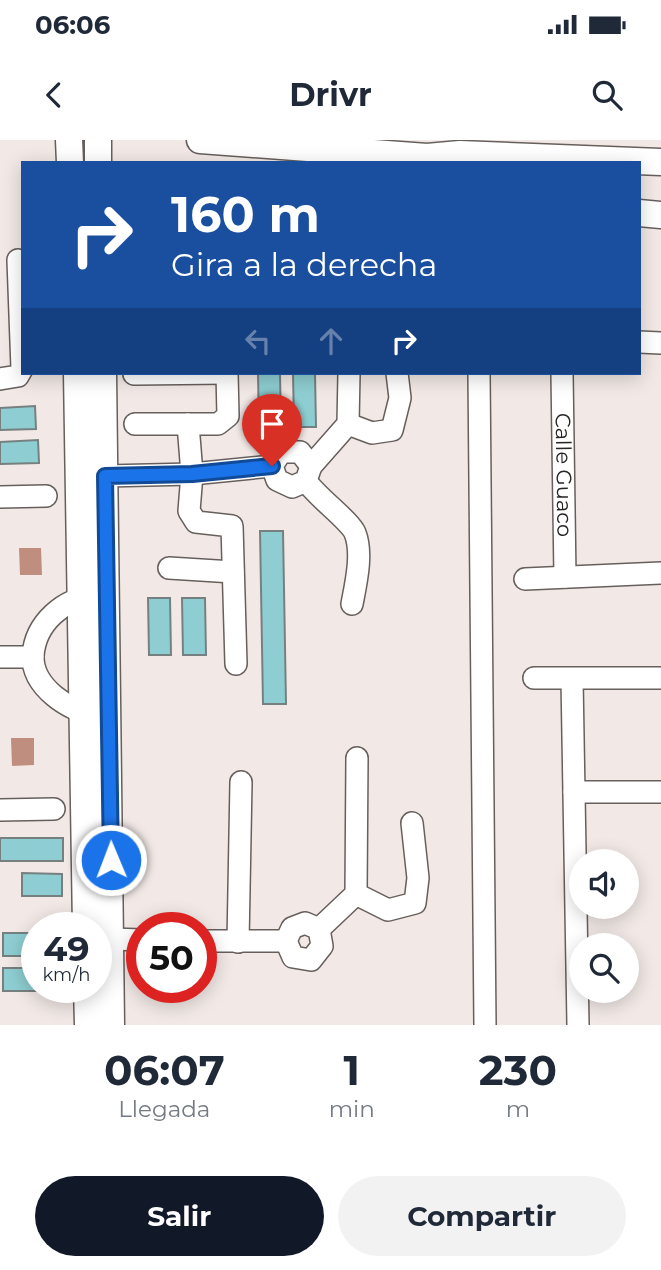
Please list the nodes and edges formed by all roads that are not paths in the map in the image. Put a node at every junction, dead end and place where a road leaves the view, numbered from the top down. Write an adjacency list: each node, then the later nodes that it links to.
1 (69, 140): 6 (main road)
2 (97, 140): 7 (main road)
3 (200, 140): 5 (main road)
4 (492, 153): 5 (main road); 8 (main road)
5 (449, 155)
6 (70, 161)
7 (98, 161)
8 (661, 162)
9 (641, 213): 10 (main road)
10 (661, 215)
11 (18, 260): 12 (street)
12 (16, 337): 15 (street)
13 (641, 342): 14 (street)
14 (661, 343)
15 (21, 364)
16 (21, 371): 24 (street)
17 (77, 375): 40 (main road)
18 (103, 375): 31 (main road)
19 (227, 375): 26 (street)
20 (349, 375): 27 (street)
21 (397, 375): 27 (street)
22 (479, 375): 68 (street)
23 (562, 375): 37 (street, Calle Guaco)
24 (0, 379)
25 (135, 424): 26 (street)
26 (188, 424): 30 (street)
27 (348, 424): 29 (street)
28 (272, 466): 29 (street); 29 (street); 30 (street)
29 (309, 473): 41 (street)
30 (192, 474): 31 (street); 35 (street)
31 (105, 476): 39 (main road)
32 (46, 496): 33 (street)
33 (0, 497)
34 (169, 568): 35 (street)
35 (233, 572): 44 (street)
36 (661, 573): 37 (street)
37 (565, 577): 38 (street)
38 (525, 579)
39 (107, 595): 40 (street); 49 (main road)
40 (81, 597): 43 (street); 48 (main road)
41 (352, 604)
42 (0, 657): 43 (street)
43 (33, 657): 48 (street)
44 (236, 664)
45 (534, 678): 47 (street)
46 (661, 678): 47 (street)
47 (572, 679): 52 (street)
48 (83, 714): 49 (street); 58 (main road)
49 (109, 717): 59 (main road)
50 (357, 758): 57 (street)
51 (240, 782): 63 (street)
52 (574, 792): 53 (street); 69 (street)
53 (661, 792)
54 (54, 809): 55 (street)
55 (0, 810)
56 (412, 823): 57 (street)
57 (356, 894): 60 (street)
58 (86, 912)
59 (111, 912)
60 (319, 929): 62 (street); 62 (street)
61 (217, 941): 63 (street)
62 (286, 941): 63 (street)
63 (239, 942)
64 (87, 1003): 66 (main road)
65 (111, 1003): 67 (main road)
66 (88, 1025)
67 (111, 1025)
68 (485, 1025)
69 (578, 1025)

